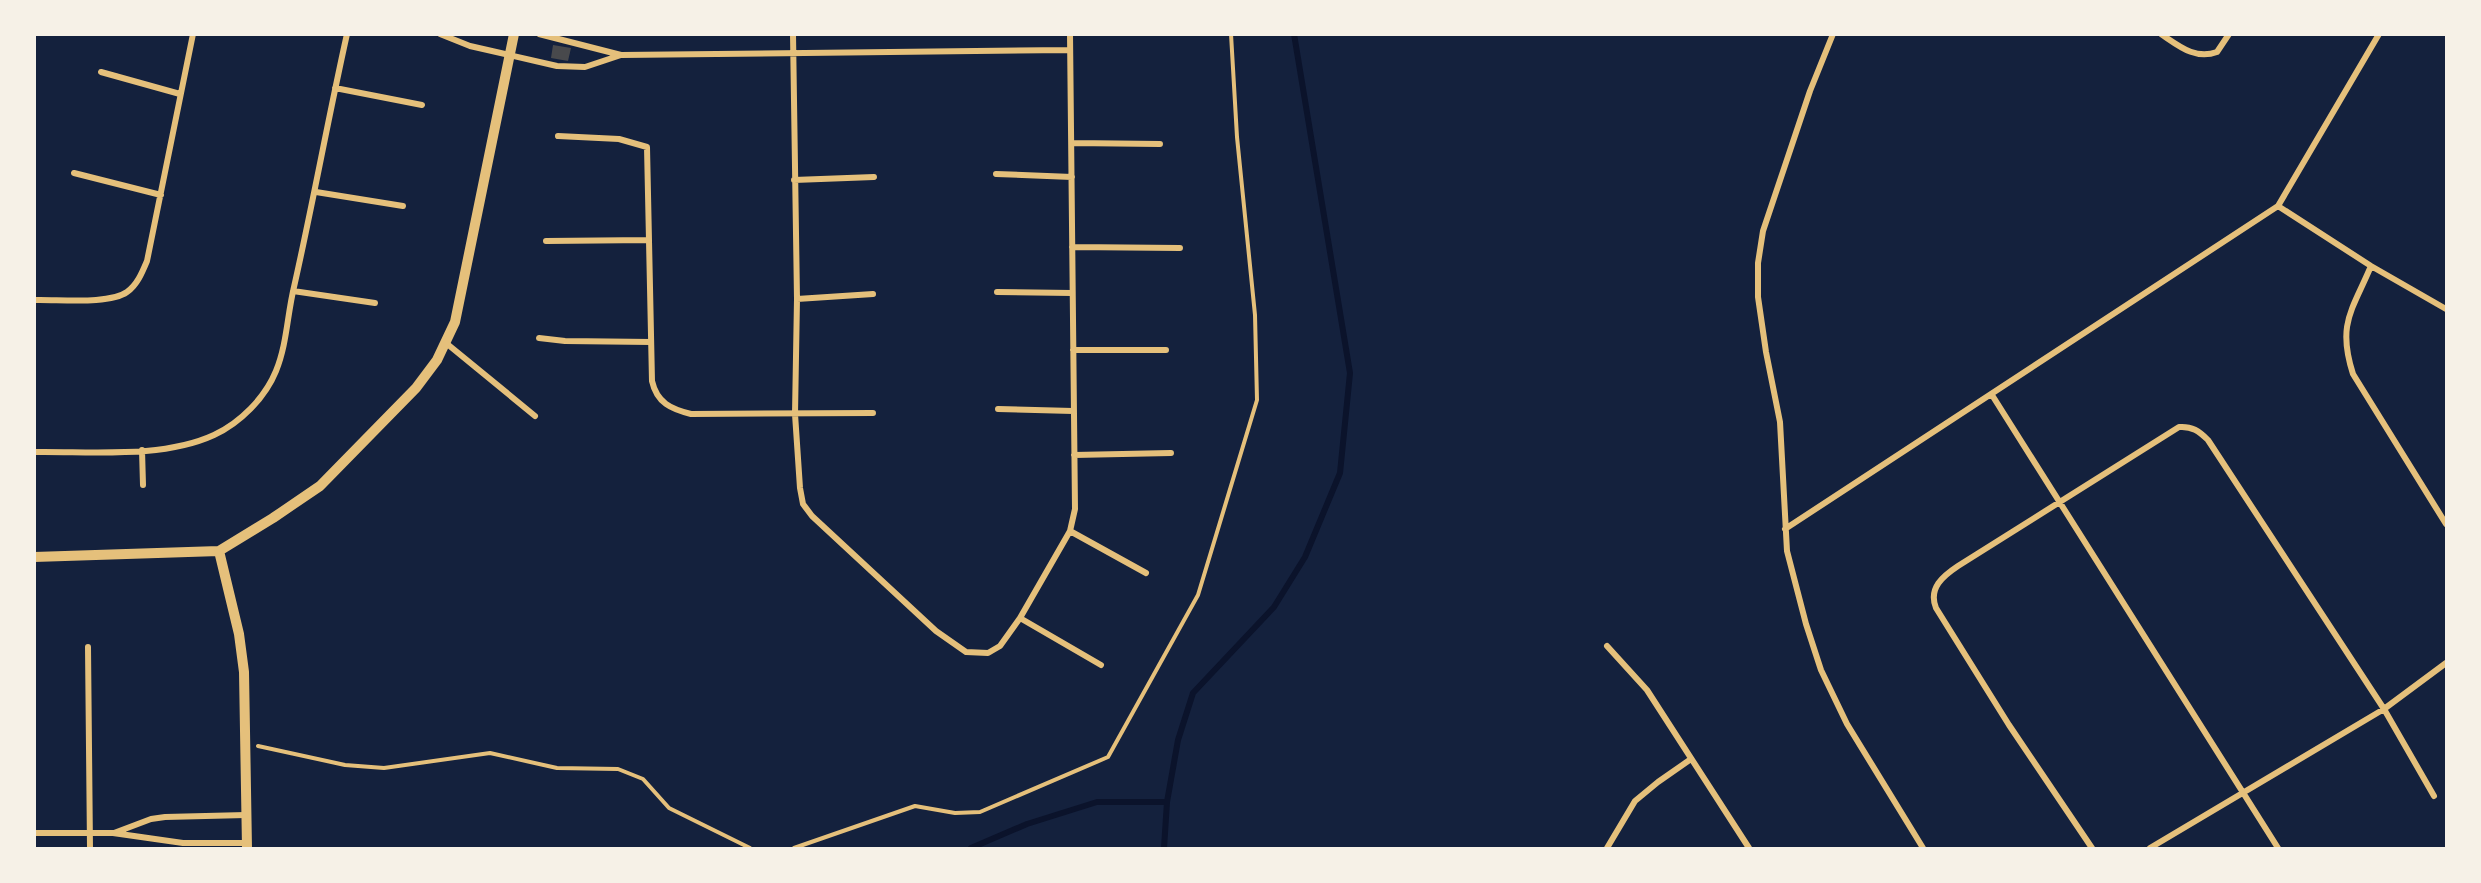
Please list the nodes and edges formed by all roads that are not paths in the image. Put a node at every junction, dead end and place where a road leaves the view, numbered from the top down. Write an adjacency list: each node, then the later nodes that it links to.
1 (193, 34): 18 (street)
2 (348, 34): 17 (street)
3 (440, 34): 13 (street)
4 (514, 34): 13 (street)
5 (539, 34): 14 (street)
6 (793, 34): 15 (street)
7 (1070, 34): 12 (street)
8 (1833, 34): 63 (street)
9 (2161, 34): 10 (street)
10 (2229, 34)
11 (2379, 34): 31 (street)
12 (1070, 50): 15 (street); 21 (street)
13 (510, 54): 14 (street); 47 (street)
14 (621, 55): 15 (street)
15 (793, 55): 27 (street)
16 (101, 72): 18 (street)
17 (335, 88): 19 (street); 28 (street)
18 (180, 94): 29 (street)
19 (422, 105)
20 (558, 136): 32 (street)
21 (1072, 143): 22 (street); 26 (street)
22 (1160, 144)
23 (74, 173): 29 (street)
24 (996, 174): 26 (street)
25 (874, 177): 27 (street)
26 (1072, 177): 34 (street)
27 (794, 180): 41 (street)
28 (316, 192): 30 (street); 37 (street)
29 (161, 195): 42 (street)
30 (403, 206)
31 (2278, 206): 36 (street); 50 (street)
32 (649, 240): 33 (street); 46 (street)
33 (546, 241)
34 (1072, 247): 35 (street); 39 (street)
35 (1180, 248)
36 (2372, 266): 44 (street); 62 (street)
37 (293, 291): 43 (street); 56 (street)
38 (997, 292): 39 (street)
39 (1072, 293): 48 (street)
40 (873, 294): 41 (street)
41 (797, 299): 54 (street)
42 (34, 300)
43 (375, 303)
44 (2446, 309)
45 (539, 338): 46 (street)
46 (651, 342): 54 (street)
47 (446, 343): 55 (street); 65 (street)
48 (1073, 350): 49 (street); 52 (street)
49 (1166, 350)
50 (1992, 395): 61 (street); 63 (street)
51 (998, 409): 52 (street)
52 (1073, 411): 59 (street)
53 (873, 413): 54 (street)
54 (795, 414): 68 (street)
55 (535, 416)
56 (142, 450): 57 (street); 60 (street)
57 (34, 452)
58 (1171, 453): 59 (street)
59 (1074, 455): 64 (street)
60 (143, 485)
61 (2060, 500): 73 (street); 75 (street); 86 (street)
62 (2446, 524)
63 (1785, 529): 85 (street)
64 (1070, 531): 67 (street); 68 (street)
65 (219, 551): 66 (street); 77 (street)
66 (34, 557)
67 (1146, 573)
68 (1020, 618): 72 (street)
69 (1607, 646): 74 (street)
70 (88, 647): 79 (street)
71 (2446, 663): 73 (street)
72 (1101, 665)
73 (2384, 709): 75 (street); 76 (street)
74 (1690, 759): 83 (street); 84 (street)
75 (2243, 791): 87 (street); 88 (street)
76 (2434, 796)
77 (246, 815): 80 (street); 81 (street)
78 (34, 833): 79 (street)
79 (90, 833): 80 (street); 82 (street)
80 (113, 833): 81 (street)
81 (247, 846)
82 (90, 849)
83 (1607, 849)
84 (1749, 849)
85 (1923, 849)
86 (2092, 849)
87 (2150, 849)
88 (2278, 849)

